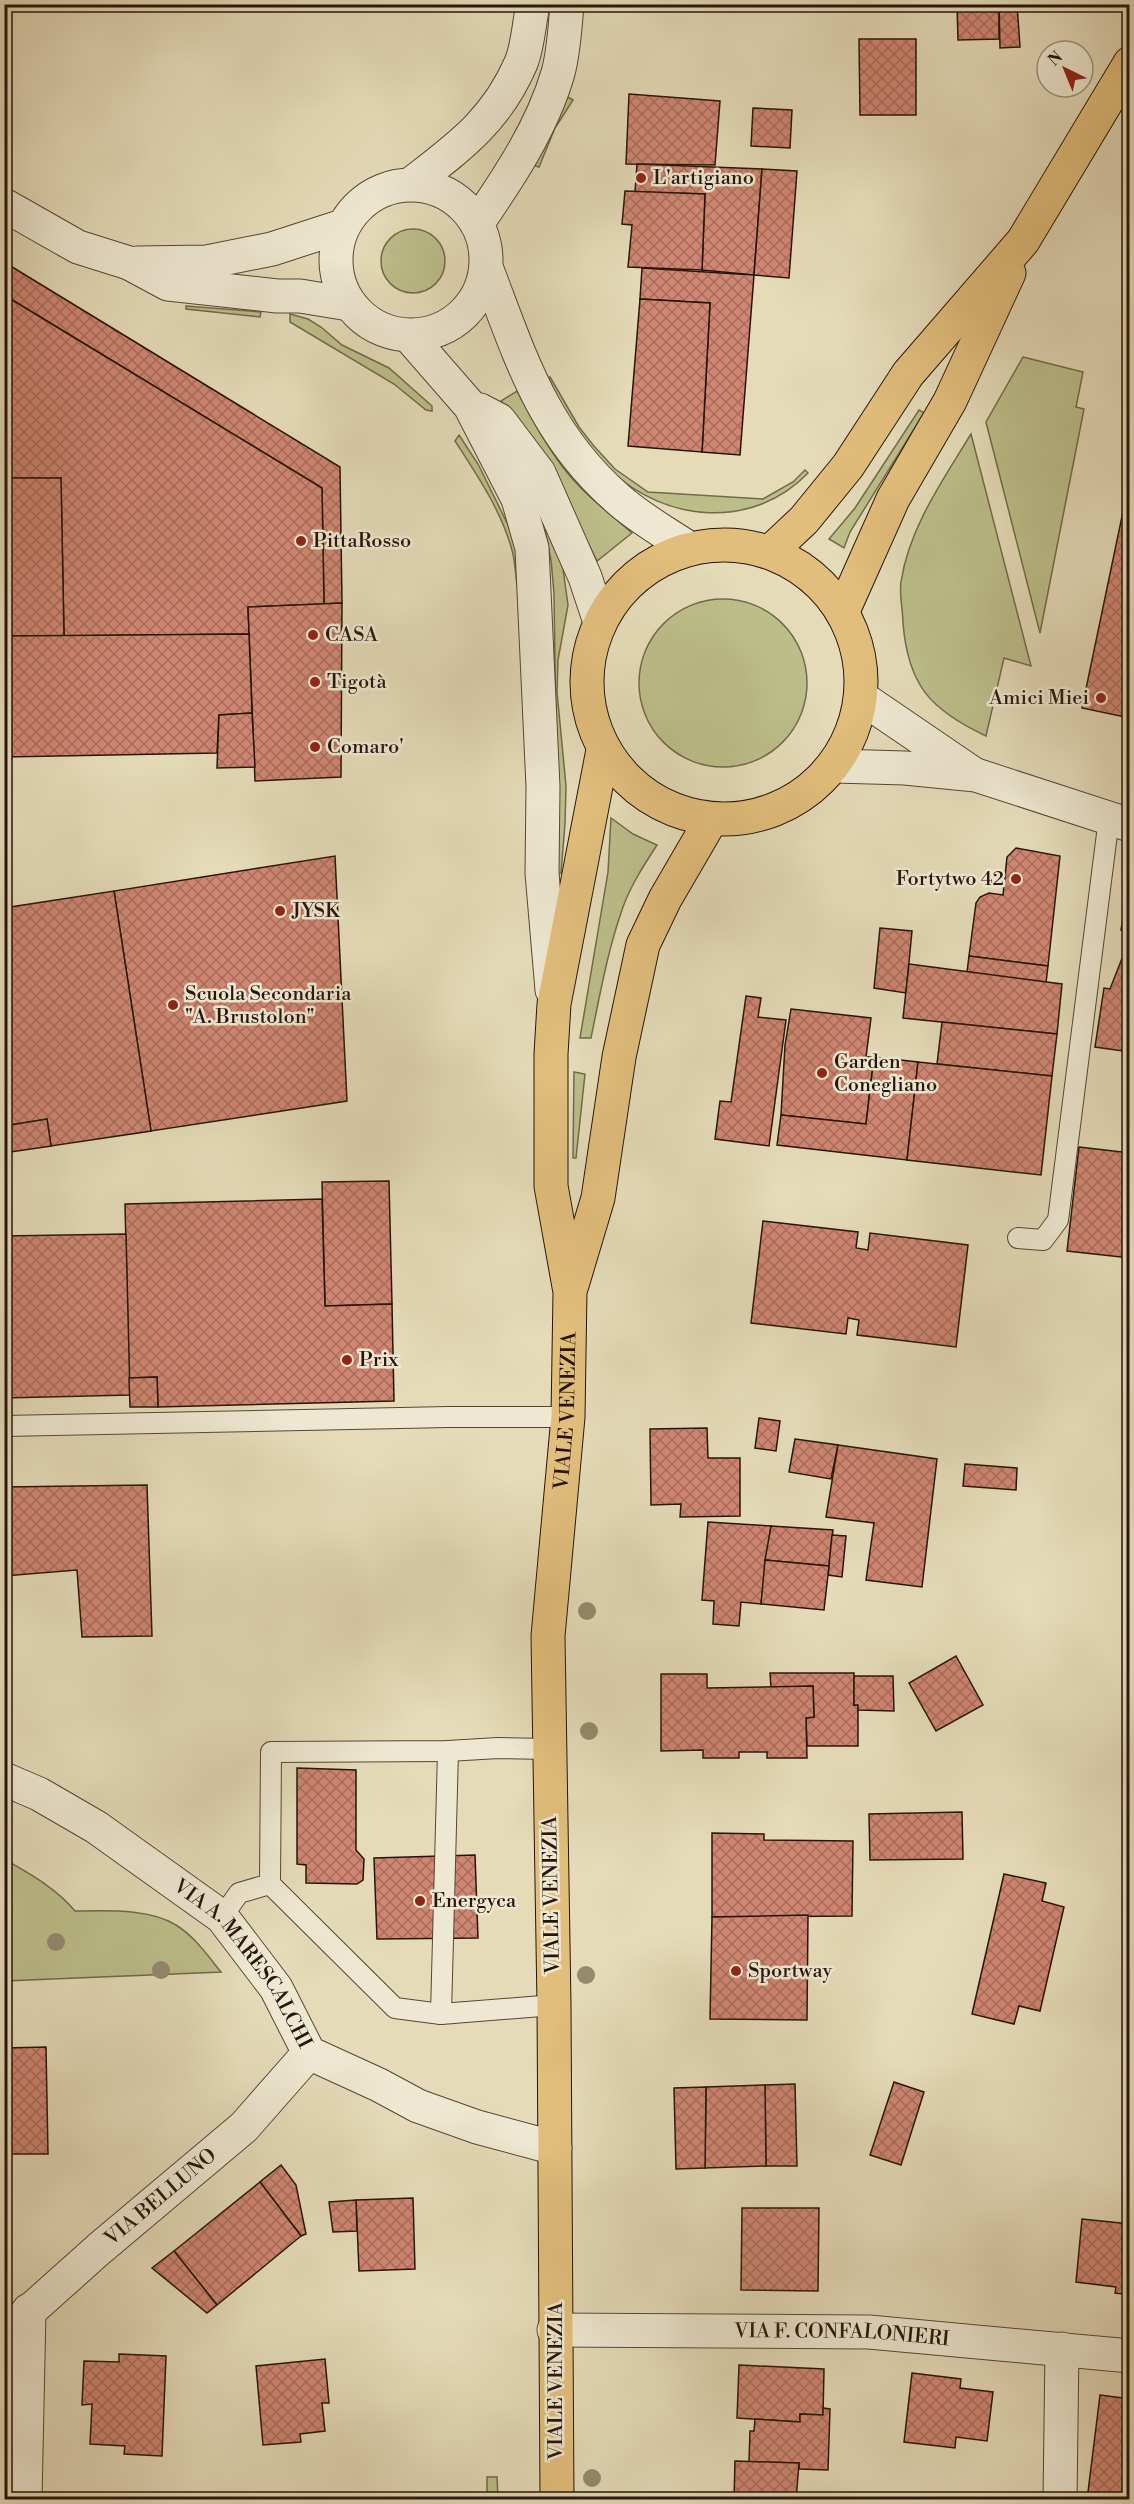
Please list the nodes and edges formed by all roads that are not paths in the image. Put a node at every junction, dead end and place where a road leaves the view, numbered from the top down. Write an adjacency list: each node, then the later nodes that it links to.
1 (533, 4): 4 (street)
2 (567, 4): 6 (street)
3 (1130, 63): 8 (main road)
4 (411, 184): 6 (street); 7 (street)
5 (4, 205): 9 (street)
6 (477, 224): 10 (street)
7 (343, 226): 9 (street); 11 (street)
8 (1023, 241): 15 (main road); 16 (main road)
9 (129, 263): 11 (street)
10 (486, 267): 12 (street); 14 (street)
11 (349, 304): 12 (street)
12 (409, 336): 13 (street)
13 (470, 405): 17 (street); 24 (street)
14 (690, 549): 15 (main road); 17 (main road)
15 (770, 552): 16 (main road)
16 (843, 611): 18 (main road)
17 (600, 622): 19 (main road)
18 (862, 698): 20 (main road); 21 (street)
19 (603, 750): 22 (main road); 24 (main road)
20 (834, 766): 21 (street); 22 (main road)
21 (976, 776): 23 (street)
22 (711, 820): 26 (main road)
23 (1119, 821): 25 (lane)
24 (554, 1004): 26 (main road)
25 (1018, 1238)
26 (570, 1292): 27 (main road, VIALE VENEZIA)
27 (568, 1417): 28 (lane); 29 (main road, VIALE VENEZIA)
28 (4, 1426)
29 (549, 1749): 30 (lane); 34 (main road, VIALE VENEZIA)
30 (448, 1751): 32 (lane); 35 (lane)
31 (4, 1779): 33 (street, VIA A. MARESCALCHI)
32 (270, 1884): 33 (lane); 35 (lane)
33 (222, 1917): 36 (street, VIA A. MARESCALCHI)
34 (554, 2005): 35 (lane); 37 (main road, VIALE VENEZIA)
35 (441, 2014)
36 (309, 2052): 37 (street, VIA A. MARESCALCHI); 38 (street, VIA BELLUNO)
37 (555, 2148): 39 (main road, VIALE VENEZIA)
38 (29, 2310): 40 (street, VIA BELLUNO); 43 (street)
39 (555, 2330): 41 (street, VIA F. CONFALONIERI); 44 (main road, VIALE VENEZIA)
40 (4, 2334)
41 (1062, 2349): 42 (street, VIA F. CONFALONIERI); 45 (street)
42 (1130, 2356)
43 (25, 2499)
44 (557, 2499)
45 (1060, 2499)

